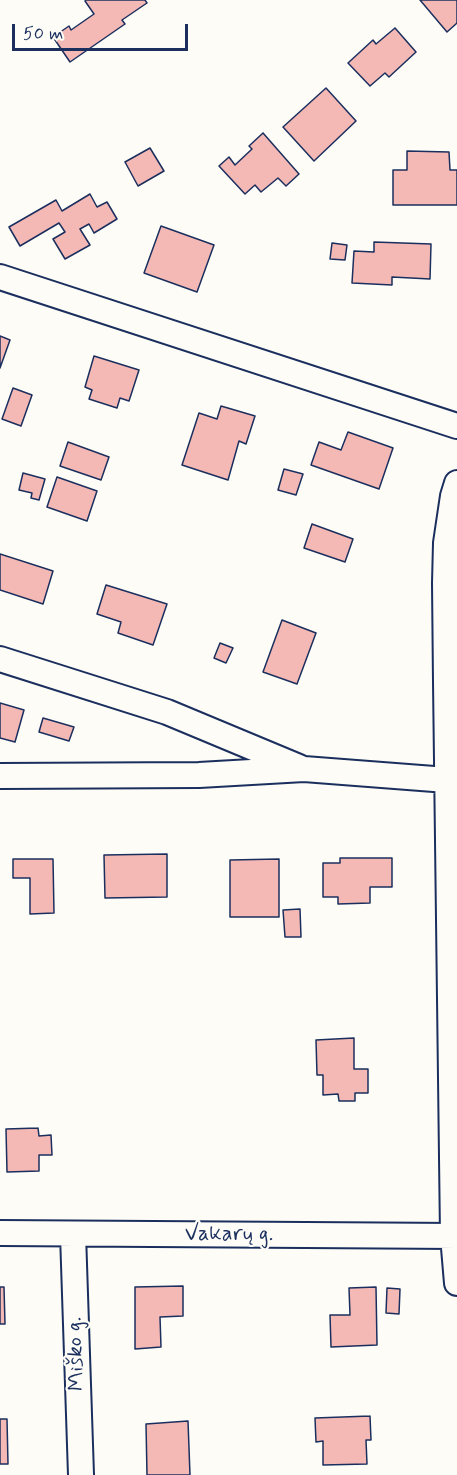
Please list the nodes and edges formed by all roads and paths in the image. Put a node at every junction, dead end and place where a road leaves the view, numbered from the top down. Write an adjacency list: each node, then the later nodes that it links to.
1 (0, 276): 2 (street)
2 (457, 426)
3 (457, 483): 7 (street)
4 (0, 658): 5 (street)
5 (304, 769): 6 (street); 7 (street)
6 (0, 776)
7 (447, 780): 10 (street)
8 (0, 1233): 9 (street, Vakarų g.)
9 (73, 1234): 10 (street, Vakarų g.); 12 (street, Miško g.)
10 (455, 1236): 11 (street)
11 (457, 1283)
12 (81, 1475)

